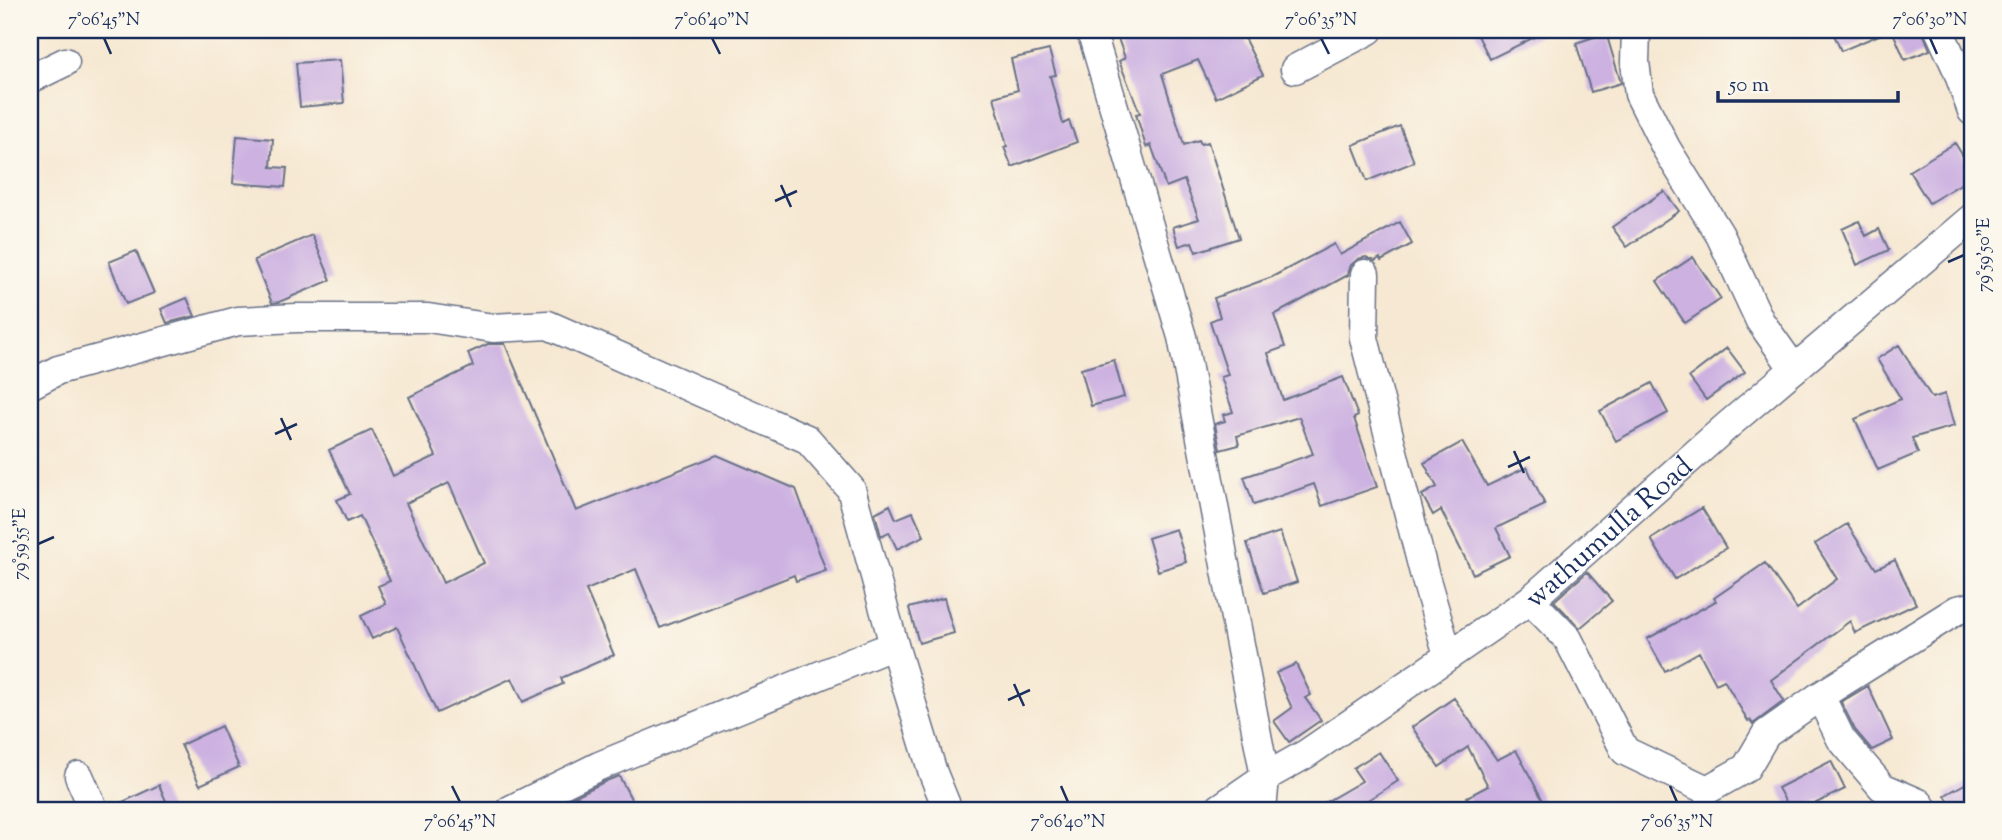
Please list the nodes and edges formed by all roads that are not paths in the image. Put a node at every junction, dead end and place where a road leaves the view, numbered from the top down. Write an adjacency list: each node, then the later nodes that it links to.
1 (1089, 30): 19 (street)
2 (1369, 30): 6 (street)
3 (1636, 30): 11 (street)
4 (1939, 30): 8 (street)
5 (65, 62): 7 (street)
6 (1295, 69)
7 (30, 79)
8 (1972, 111)
9 (1972, 218): 11 (street, wathumulla Road)
10 (1365, 274): 16 (street)
11 (1794, 369): 13 (street, wathumulla Road)
12 (30, 385): 15 (street)
13 (1530, 600): 16 (street, wathumulla Road); 17 (street)
14 (1972, 607): 17 (street)
15 (894, 645): 21 (street); 22 (street)
16 (1448, 655): 19 (street, wathumulla Road)
17 (1820, 696): 25 (street)
18 (79, 776): 20 (street)
19 (1265, 777): 23 (street, wathumulla Road); 24 (street)
20 (94, 810)
21 (510, 810)
22 (948, 810)
23 (1217, 810)
24 (1262, 810)
25 (1924, 810)

